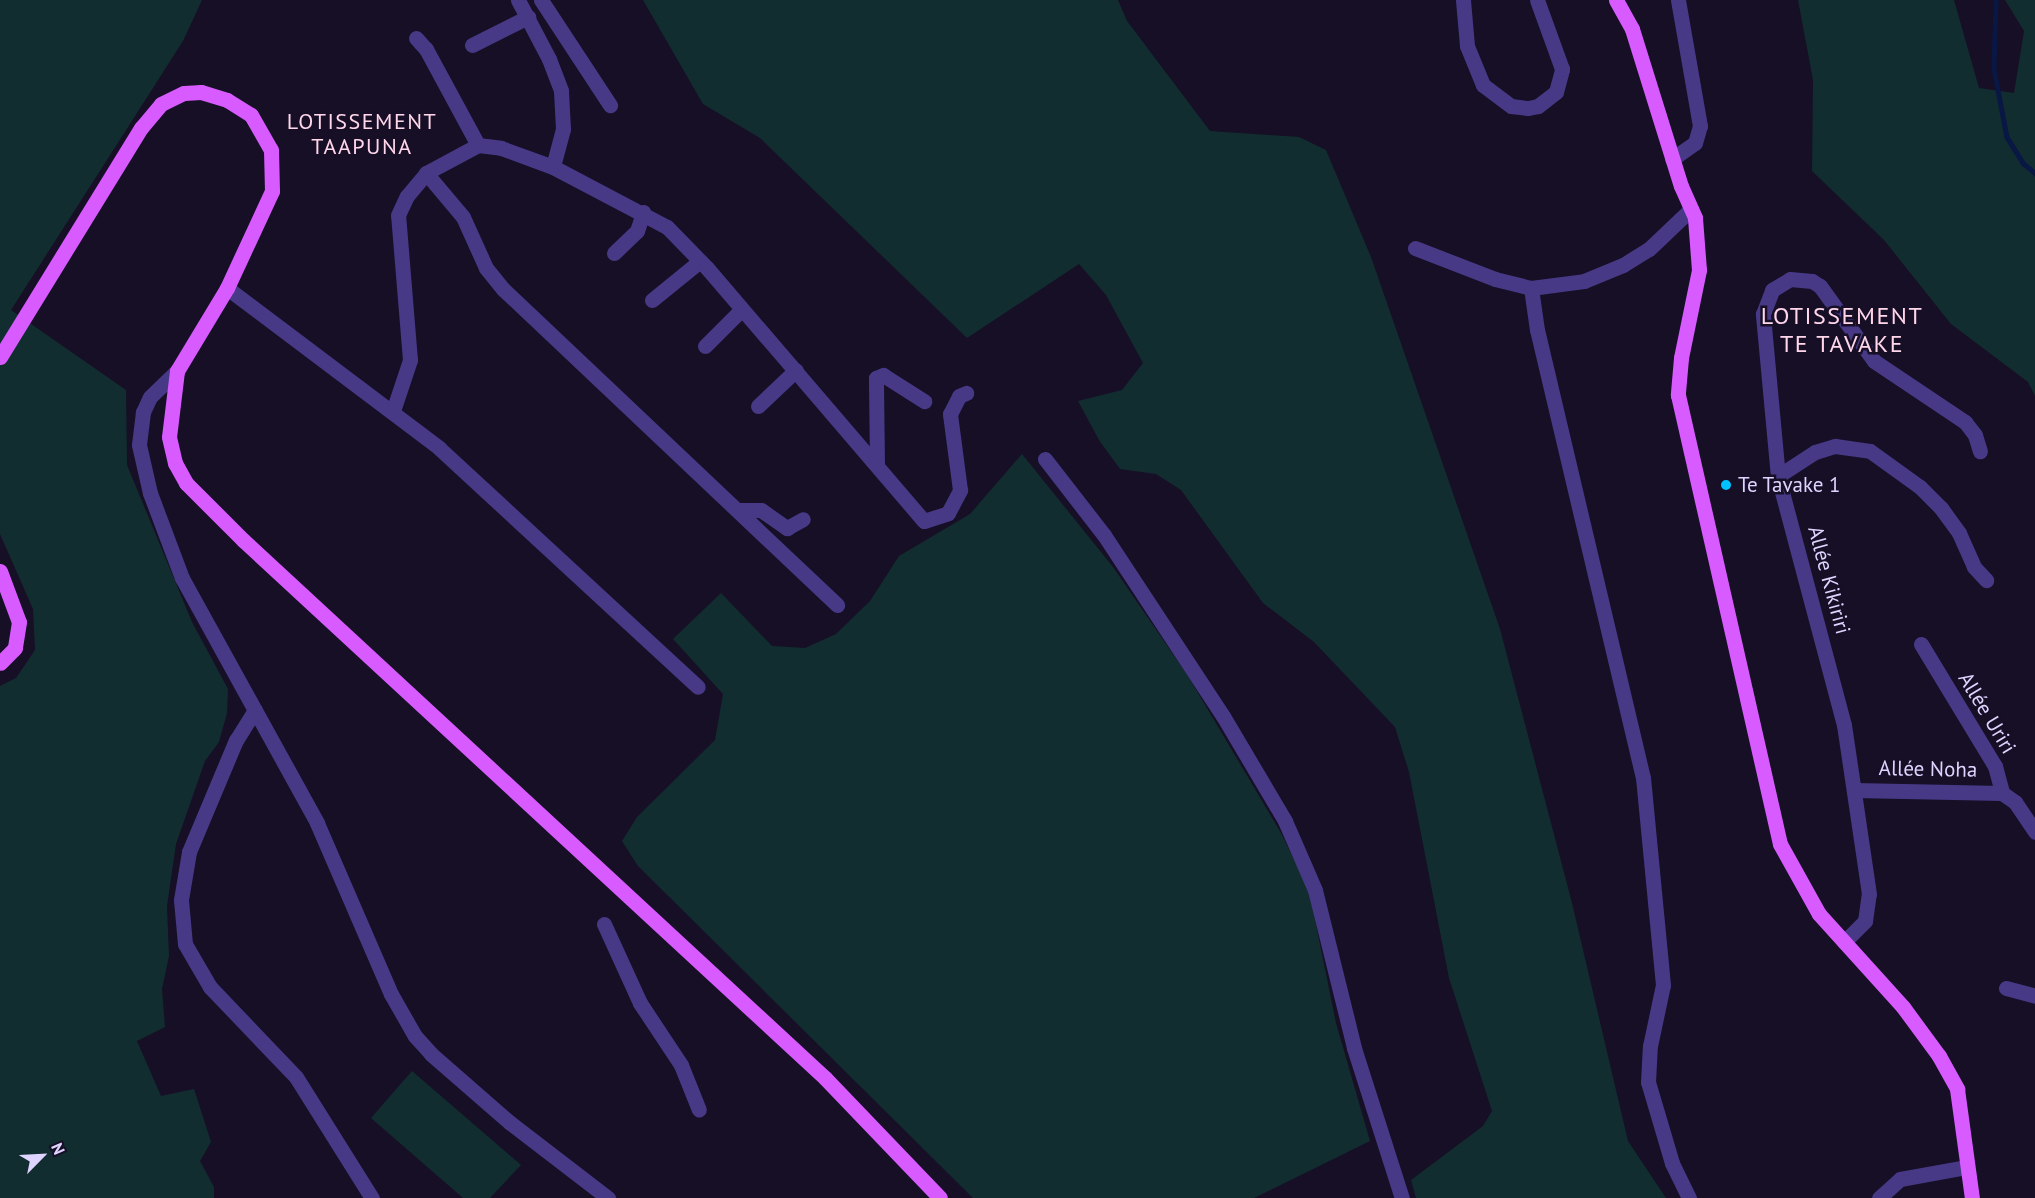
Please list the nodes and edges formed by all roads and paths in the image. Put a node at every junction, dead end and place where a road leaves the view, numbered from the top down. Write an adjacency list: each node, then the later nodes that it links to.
1 (518, 0): 7 (street)
2 (541, 0): 10 (street)
3 (1463, 0): 4 (street)
4 (1537, 0)
5 (1616, 0): 12 (main road)
6 (1678, 0): 12 (street)
7 (528, 17): 9 (street); 13 (street)
8 (416, 38): 11 (street)
9 (472, 45)
10 (610, 105)
11 (478, 145): 13 (street); 14 (street)
12 (1672, 159): 15 (main road)
13 (553, 167): 16 (street)
14 (426, 173): 31 (street); 36 (street)
15 (1691, 209): 21 (street); 49 (main road)
16 (643, 212): 18 (street); 19 (street)
17 (1415, 248): 21 (street)
18 (614, 253)
19 (700, 261): 22 (street); 23 (street)
20 (227, 288): 25 (main road); 26 (main road); 31 (street)
21 (1531, 288): 58 (street)
22 (652, 300)
23 (742, 309): 24 (street); 27 (street)
24 (705, 346)
25 (0, 357)
26 (177, 370): 44 (street); 56 (main road)
27 (795, 370): 30 (street); 34 (street)
28 (966, 393): 34 (street)
29 (924, 401): 34 (street)
30 (759, 406)
31 (393, 411): 43 (street)
32 (1980, 451): 35 (street, Allée Kikiriri)
33 (1045, 459): 57 (street)
34 (877, 465)
35 (1778, 476): 39 (street); 45 (street, Allée Kikiriri)
36 (737, 510): 37 (street); 40 (street)
37 (803, 519)
38 (0, 572): 42 (main road)
39 (1986, 580)
40 (837, 605)
41 (1921, 644): 46 (street, Allée Uriri)
42 (0, 663)
43 (698, 687)
44 (255, 710): 54 (street); 55 (street)
45 (1854, 790): 46 (street, Allée Noha); 49 (street, Allée Kikiriri)
46 (2002, 793): 47 (street, Allée Uriri)
47 (2035, 832)
48 (604, 924): 52 (street)
49 (1844, 942): 53 (main road)
50 (2006, 988): 51 (street)
51 (2035, 996)
52 (699, 1110)
53 (1967, 1167): 59 (street); 60 (main road)
54 (372, 1198)
55 (608, 1198)
56 (940, 1198)
57 (1401, 1198)
58 (1689, 1198)
59 (1879, 1198)
60 (1972, 1198)

